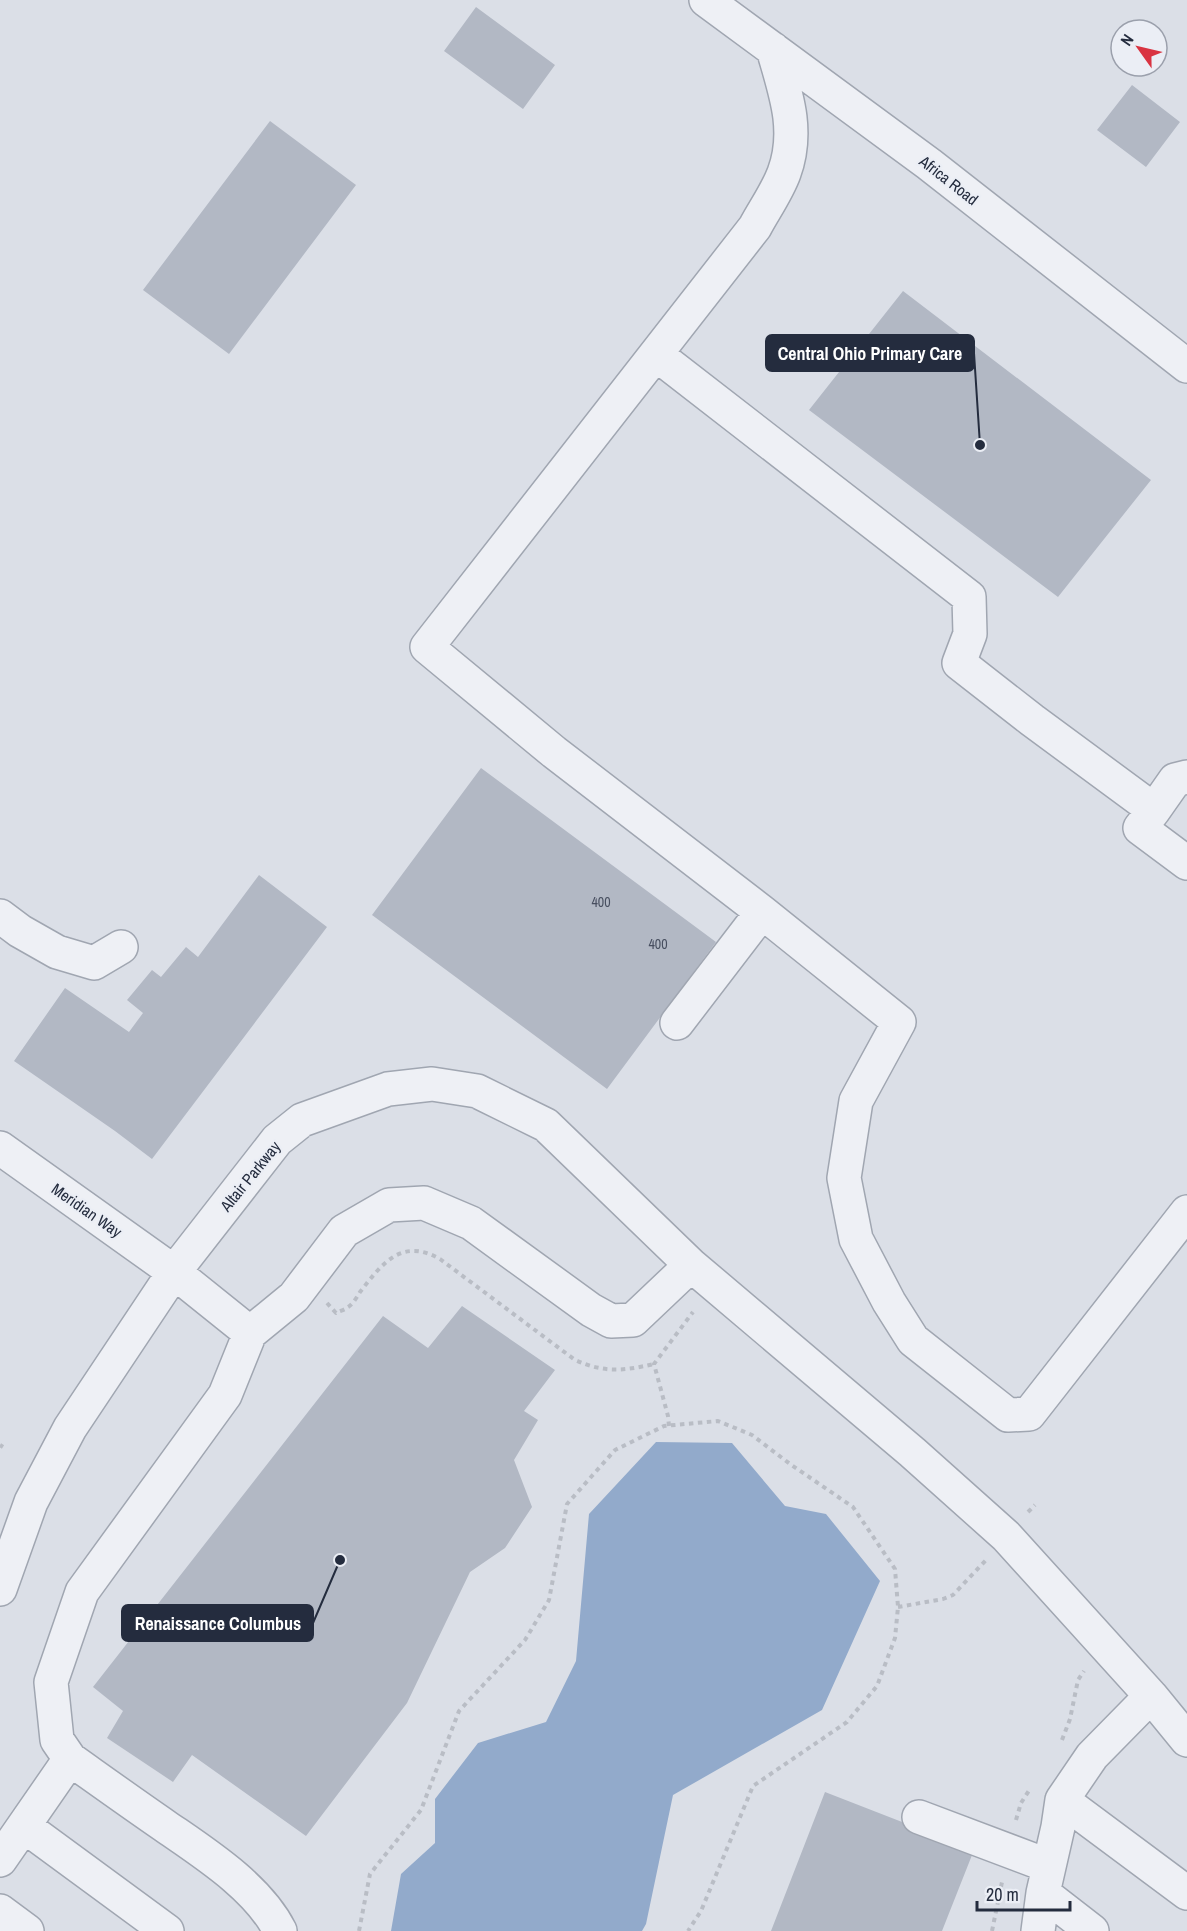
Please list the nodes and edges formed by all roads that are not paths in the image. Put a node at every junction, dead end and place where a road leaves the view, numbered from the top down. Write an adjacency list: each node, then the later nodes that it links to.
1 (706, 0): 2 (street, Africa Road)
2 (773, 49): 3 (street); 4 (street, Africa Road)
3 (657, 355): 6 (street); 8 (street)
4 (1187, 366)
5 (1187, 777): 6 (street)
6 (1154, 810): 7 (street)
7 (1187, 863)
8 (762, 912): 11 (street); 13 (street)
9 (0, 916): 10 (street)
10 (121, 947)
11 (677, 1023)
12 (0, 1148): 15 (street, Meridian Way)
13 (1187, 1212)
14 (691, 1265): 15 (street, Altair Parkway); 16 (street); 18 (street, Altair Parkway)
15 (174, 1272): 16 (street, Meridian Way); 17 (street, Altair Parkway)
16 (250, 1333): 20 (street)
17 (0, 1589)
18 (1151, 1696): 19 (street, Altair Parkway); 21 (street)
19 (1187, 1740)
20 (70, 1759): 23 (street); 30 (street)
21 (1062, 1800): 25 (street); 26 (street)
22 (919, 1817): 25 (street)
23 (24, 1826): 24 (street); 29 (street)
24 (0, 1860)
25 (1046, 1879): 31 (street); 32 (street)
26 (1187, 1893)
27 (0, 1911): 28 (street)
28 (27, 1931)
29 (167, 1931)
30 (280, 1931)
31 (1038, 1931)
32 (1092, 1931)

